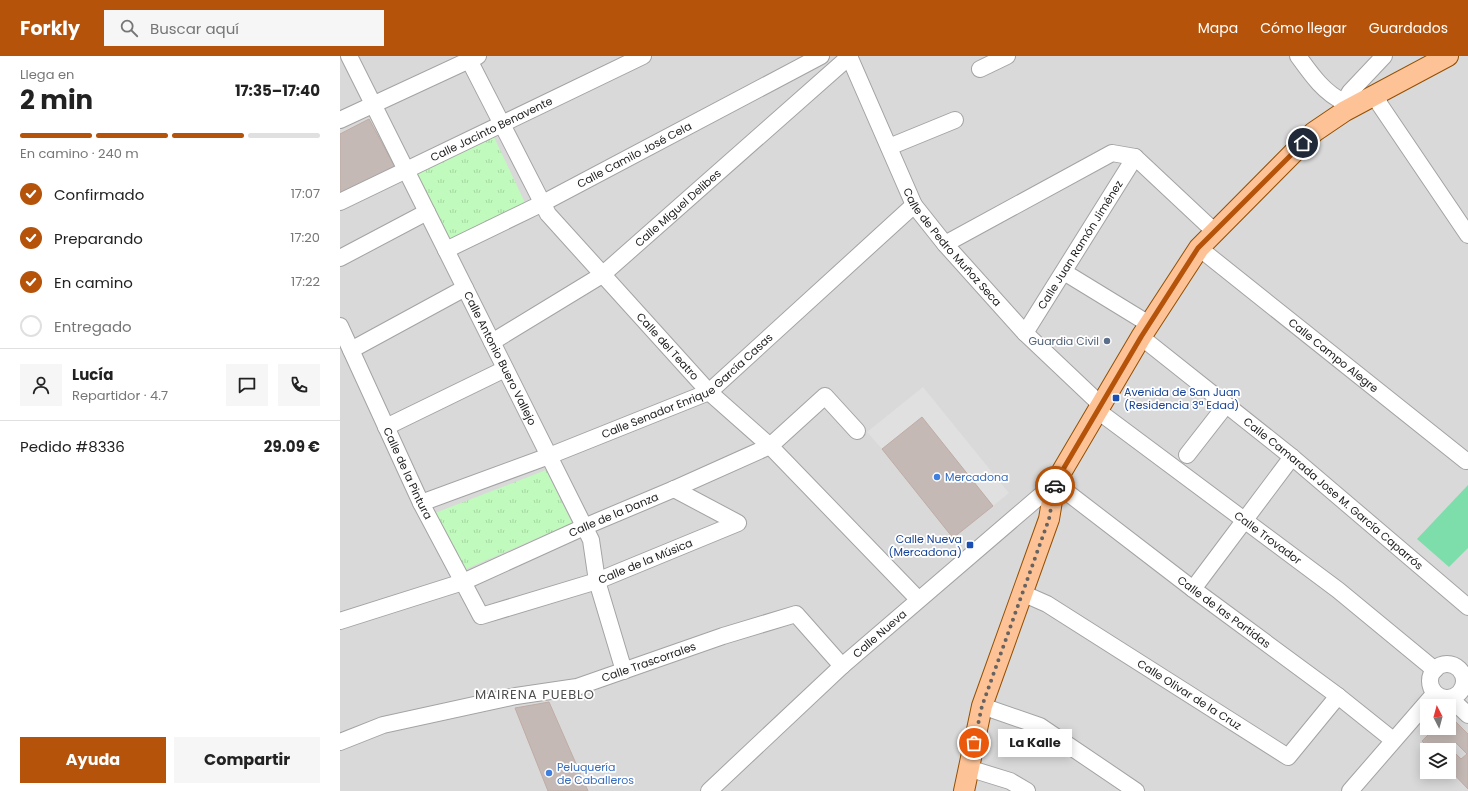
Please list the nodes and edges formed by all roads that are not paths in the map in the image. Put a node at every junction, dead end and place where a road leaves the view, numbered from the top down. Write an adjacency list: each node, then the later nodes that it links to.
1 (350, 56): 14 (street, Calle Antonio Buero Vallejo)
2 (643, 56): 18 (street, Calle Jacinto Benavente)
3 (821, 56): 23 (street, Calle Camilo José Cela)
4 (850, 56): 10 (street, Calle Miguel Delibes); 19 (street, Calle de Pedro Muñoz Seca)
5 (1007, 56): 12 (street)
6 (1298, 56): 15 (street)
7 (1384, 56): 11 (street)
8 (1448, 56): 13 (main road)
9 (471, 57): 14 (street); 18 (street, Calle del Teatro)
10 (831, 63): 33 (street, Calle Miguel Delibes)
11 (1372, 68): 13 (street); 15 (street)
12 (980, 69)
13 (1381, 92): 15 (main road); 27 (street)
14 (373, 104): 16 (street); 21 (street, Calle Antonio Buero Vallejo)
15 (1345, 107): 26 (main road)
16 (340, 120)
17 (955, 120): 19 (street)
18 (502, 124): 21 (street, Calle Jacinto Benavente); 23 (street, Calle del Teatro)
19 (889, 147): 24 (street, Calle de Pedro Muñoz Seca)
20 (1135, 157): 26 (street); 28 (street); 32 (street, Calle Juan Ramón Jiménez)
21 (406, 170): 22 (street, Calle Jacinto Benavente); 25 (street, Calle Antonio Buero Vallejo)
22 (340, 202)
23 (542, 203): 30 (street, Calle Camilo José Cela); 33 (street, Calle del Teatro)
24 (914, 205): 28 (street, Calle de Pedro Muñoz Seca); 41 (street, Calle Senador Enrique García Casas)
25 (427, 212): 30 (street, Calle Antonio Buero Vallejo); 31 (street)
26 (1214, 231): 29 (main road)
27 (1468, 235)
28 (945, 244): 37 (street, Calle de Pedro Muñoz Seca)
29 (1198, 248): 36 (main road); 50 (street, Calle Campo Alegre)
30 (446, 250): 34 (street, Calle Antonio Buero Vallejo)
31 (340, 258)
32 (1064, 272): 36 (street, Calle Camarada Jose M. García Caparrós); 37 (street, Calle Juan Ramón Jiménez)
33 (602, 275): 38 (street, Calle Miguel Delibes); 41 (street, Calle del Teatro)
34 (465, 288): 38 (street, Calle Antonio Buero Vallejo); 39 (street)
35 (340, 326): 39 (street, Calle de la Pintura)
36 (1145, 331): 42 (street, Calle Camarada Jose M. García Caparrós); 43 (main road)
37 (1025, 333): 43 (street, Calle de Pedro Muñoz Seca)
38 (492, 342): 40 (street, Calle Antonio Buero Vallejo)
39 (351, 350): 44 (street, Calle de la Pintura)
40 (506, 369): 44 (street); 48 (street, Calle Antonio Buero Vallejo)
41 (709, 392): 46 (street, Calle del Teatro); 48 (street, Calle Senador Enrique García Casas)
42 (1226, 405): 47 (street); 49 (street, Calle Camarada Jose M. García Caparrós)
43 (1100, 408): 51 (main road); 56 (street, Calle Trovador)
44 (386, 427): 53 (street, Calle de la Pintura)
45 (857, 431): 46 (street, Calle de la Danza)
46 (770, 446): 52 (street, Calle de la Danza); 62 (street, Calle del Teatro)
47 (1187, 455)
48 (549, 456): 53 (street, Calle Senador Enrique García Casas); 57 (street, Calle Antonio Buero Vallejo)
49 (1292, 457): 56 (street); 63 (street, Calle Camarada Jose M. García Caparrós)
50 (1468, 460)
51 (1055, 483): 54 (street, Calle Nueva); 55 (main road); 60 (street, Calle de las Partidas)
52 (674, 489): 57 (street, Calle de la Danza); 58 (street, Calle de la Música)
53 (421, 503): 59 (street, Calle de la Pintura)
54 (1032, 503): 55 (street); 62 (street, Calle Nueva)
55 (1051, 509): 61 (main road)
56 (1245, 519): 60 (street); 68 (street, Calle Trovador)
57 (584, 527): 58 (street, Calle Antonio Buero Vallejo); 59 (street, Calle de la Danza)
58 (597, 581): 64 (street, Calle de la Música); 69 (street, Calle Antonio Buero Vallejo)
59 (463, 582): 64 (street, Calle de la Pintura); 65 (street, Calle de la Danza)
60 (1193, 589): 72 (street, Calle de las Partidas)
61 (1022, 593): 72 (street, Calle Olivar de la Cruz); 73 (main road)
62 (918, 599): 66 (street, Calle Nueva)
63 (1468, 607)
64 (481, 616)
65 (340, 621)
66 (842, 666): 69 (street, Calle Trascorrales); 78 (street, Calle Nueva)
67 (1464, 666): 68 (street); 71 (street)
68 (1434, 670): 70 (street)
69 (624, 671): 76 (street, Calle Trascorrales)
70 (1435, 693): 71 (street); 75 (street)
71 (1460, 694): 74 (street)
72 (1338, 696): 75 (street, Calle de las Partidas)
73 (982, 706): 77 (main road); 81 (street)
74 (1468, 715)
75 (1393, 740): 82 (street)
76 (340, 742)
77 (968, 768): 79 (main road); 80 (street)
78 (709, 791)
79 (964, 791)
80 (1027, 791)
81 (1136, 791)
82 (1350, 791)

